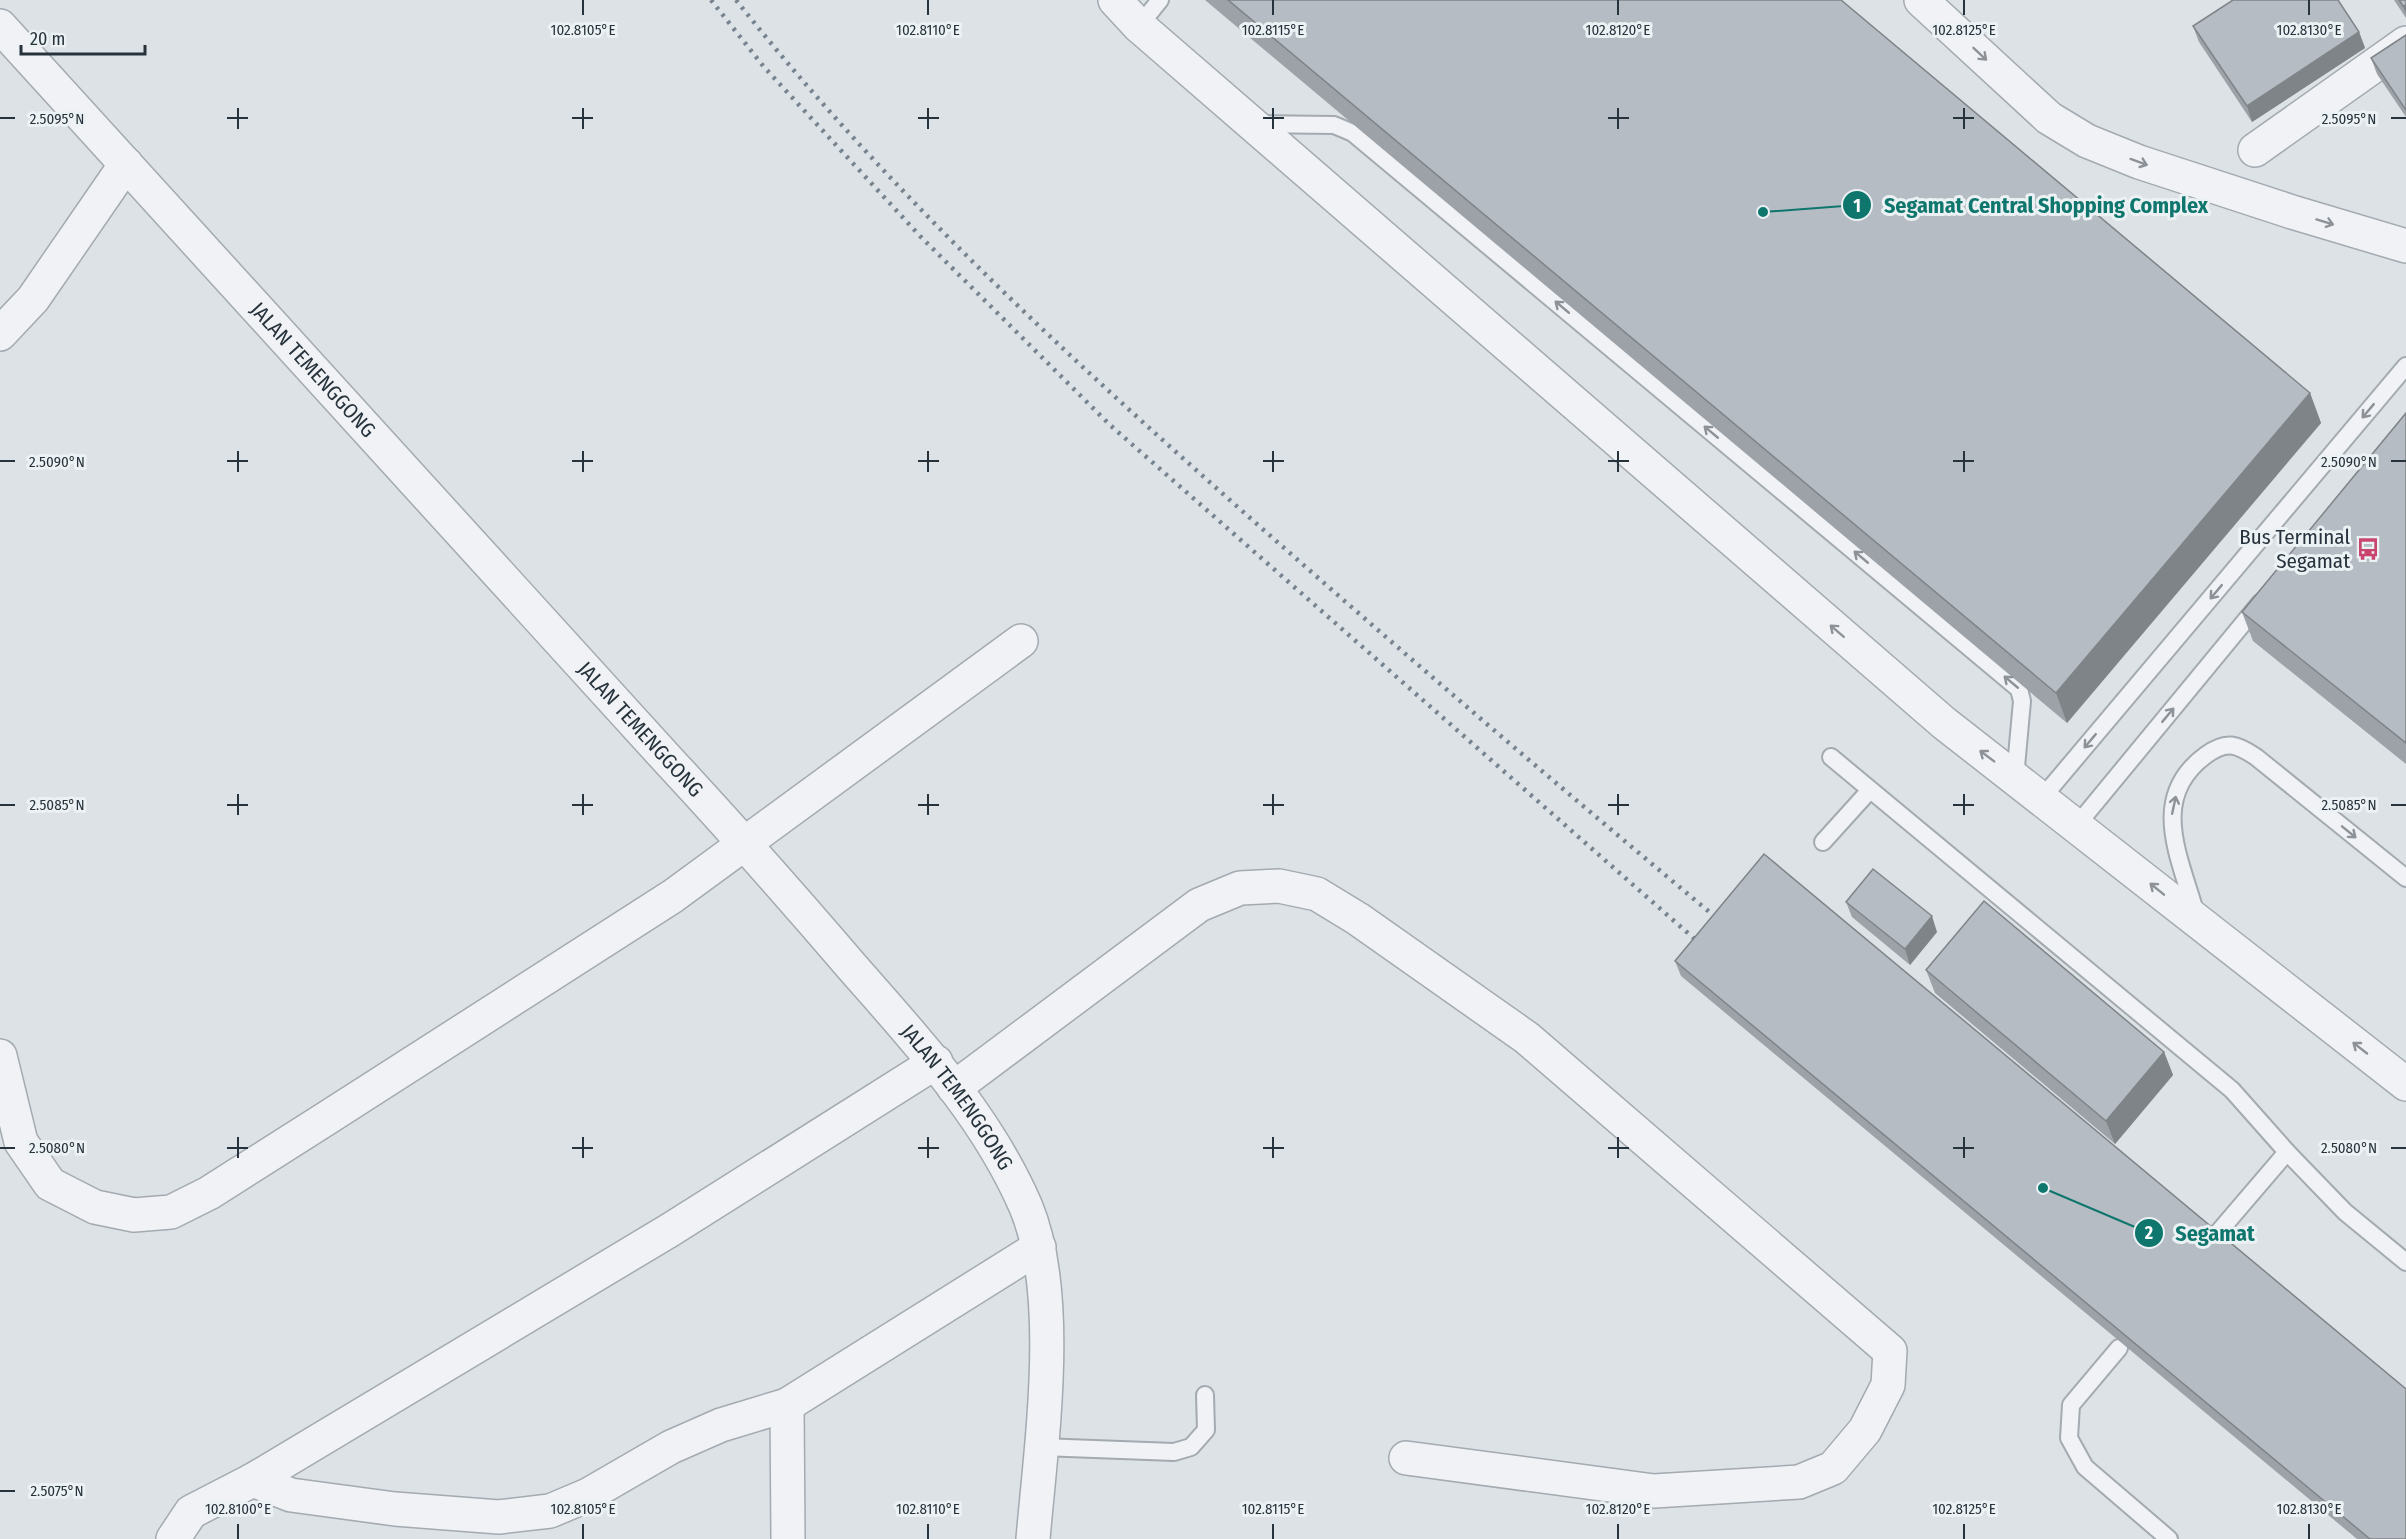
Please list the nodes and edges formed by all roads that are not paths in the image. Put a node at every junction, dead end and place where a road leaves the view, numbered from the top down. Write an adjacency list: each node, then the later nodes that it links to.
1 (1115, 0): 5 (street)
2 (1160, 0): 5 (lane)
3 (1922, 0): 10 (street, one-way to 10)
4 (0, 26): 9 (street, JALAN TEMENGGONG)
5 (1139, 26): 7 (street)
6 (2406, 43): 8 (street)
7 (1252, 124): 16 (street, one-way to 7); 16 (lane, one-way to 7)
8 (2255, 150)
9 (126, 164): 11 (street); 21 (street, JALAN TEMENGGONG)
10 (2406, 247)
11 (0, 334)
12 (2406, 366): 18 (lane, one-way to 18)
13 (2271, 589): 19 (lane, one-way to 13)
14 (1021, 641): 21 (street)
15 (1831, 757): 17 (lane)
16 (2015, 778): 18 (street)
17 (1870, 790): 20 (lane); 28 (lane)
18 (2042, 798): 19 (street)
19 (2077, 825): 23 (street, one-way to 19)
20 (1824, 843)
21 (745, 844): 24 (street); 25 (street, JALAN TEMENGGONG)
22 (2406, 878): 23 (lane, one-way to 22)
23 (2198, 922): 26 (street, one-way to 23)
24 (0, 1056)
25 (936, 1062): 27 (street, JALAN TEMENGGONG); 37 (street)
26 (2406, 1084)
27 (954, 1088): 30 (street, JALAN TEMENGGONG); 36 (street)
28 (2287, 1152): 29 (lane); 31 (lane)
29 (2216, 1235)
30 (1039, 1248): 34 (street); 35 (street, JALAN TEMENGGONG)
31 (2406, 1262)
32 (2119, 1348): 41 (lane)
33 (1205, 1395): 35 (lane)
34 (787, 1405): 37 (street); 39 (street)
35 (1041, 1447): 40 (street, JALAN TEMENGGONG)
36 (1406, 1458)
37 (253, 1480): 38 (street)
38 (173, 1539)
39 (788, 1539)
40 (1033, 1539)
41 (2169, 1539)

